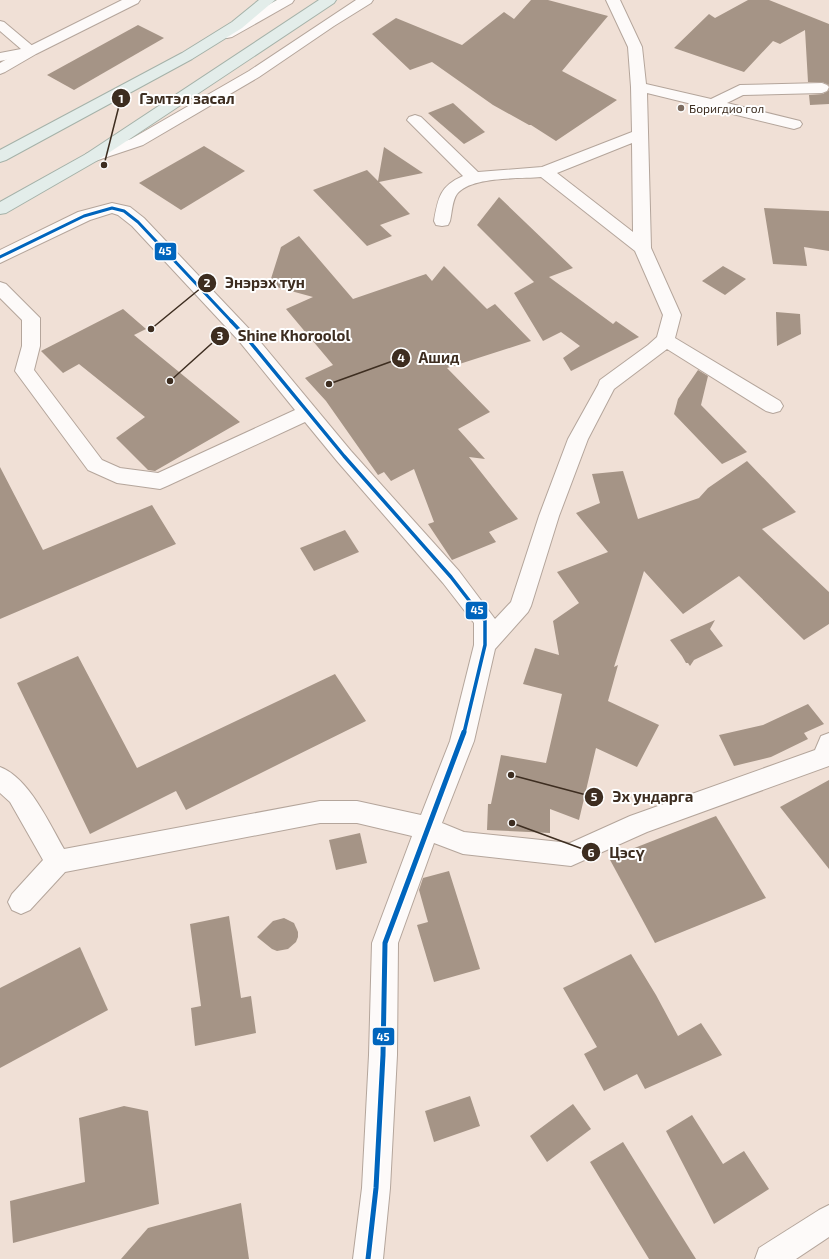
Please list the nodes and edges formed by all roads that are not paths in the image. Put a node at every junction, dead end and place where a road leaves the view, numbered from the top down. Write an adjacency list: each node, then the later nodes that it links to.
1 (133, 0): 8 (street)
2 (268, 0): 9 (main road)
3 (286, 0): 9 (street)
4 (329, 0): 19 (main road)
5 (366, 0): 19 (street)
6 (613, 0): 12 (street)
7 (0, 25): 8 (lane)
8 (31, 51): 10 (lane); 11 (street)
9 (187, 56): 18 (main road)
10 (0, 57)
11 (0, 69)
12 (639, 86): 14 (street); 17 (street)
13 (822, 88): 14 (street)
14 (714, 104): 16 (street)
15 (415, 120): 21 (street)
16 (794, 124)
17 (640, 134): 20 (street); 24 (street)
18 (0, 157)
19 (92, 157): 22 (main road)
20 (545, 172): 21 (street); 24 (street)
21 (474, 177): 23 (street)
22 (0, 209)
23 (442, 221)
24 (642, 248): 27 (street)
25 (0, 257): 29 (street)
26 (0, 288): 29 (street)
27 (665, 340): 28 (street); 30 (street)
28 (773, 406)
29 (308, 412): 30 (street)
30 (485, 645): 33 (street)
31 (827, 753): 33 (street)
32 (0, 778): 34 (street)
33 (427, 828): 34 (street); 37 (street)
34 (58, 862): 35 (street)
35 (21, 902)
36 (829, 1220): 38 (street)
37 (368, 1259)
38 (770, 1259)

